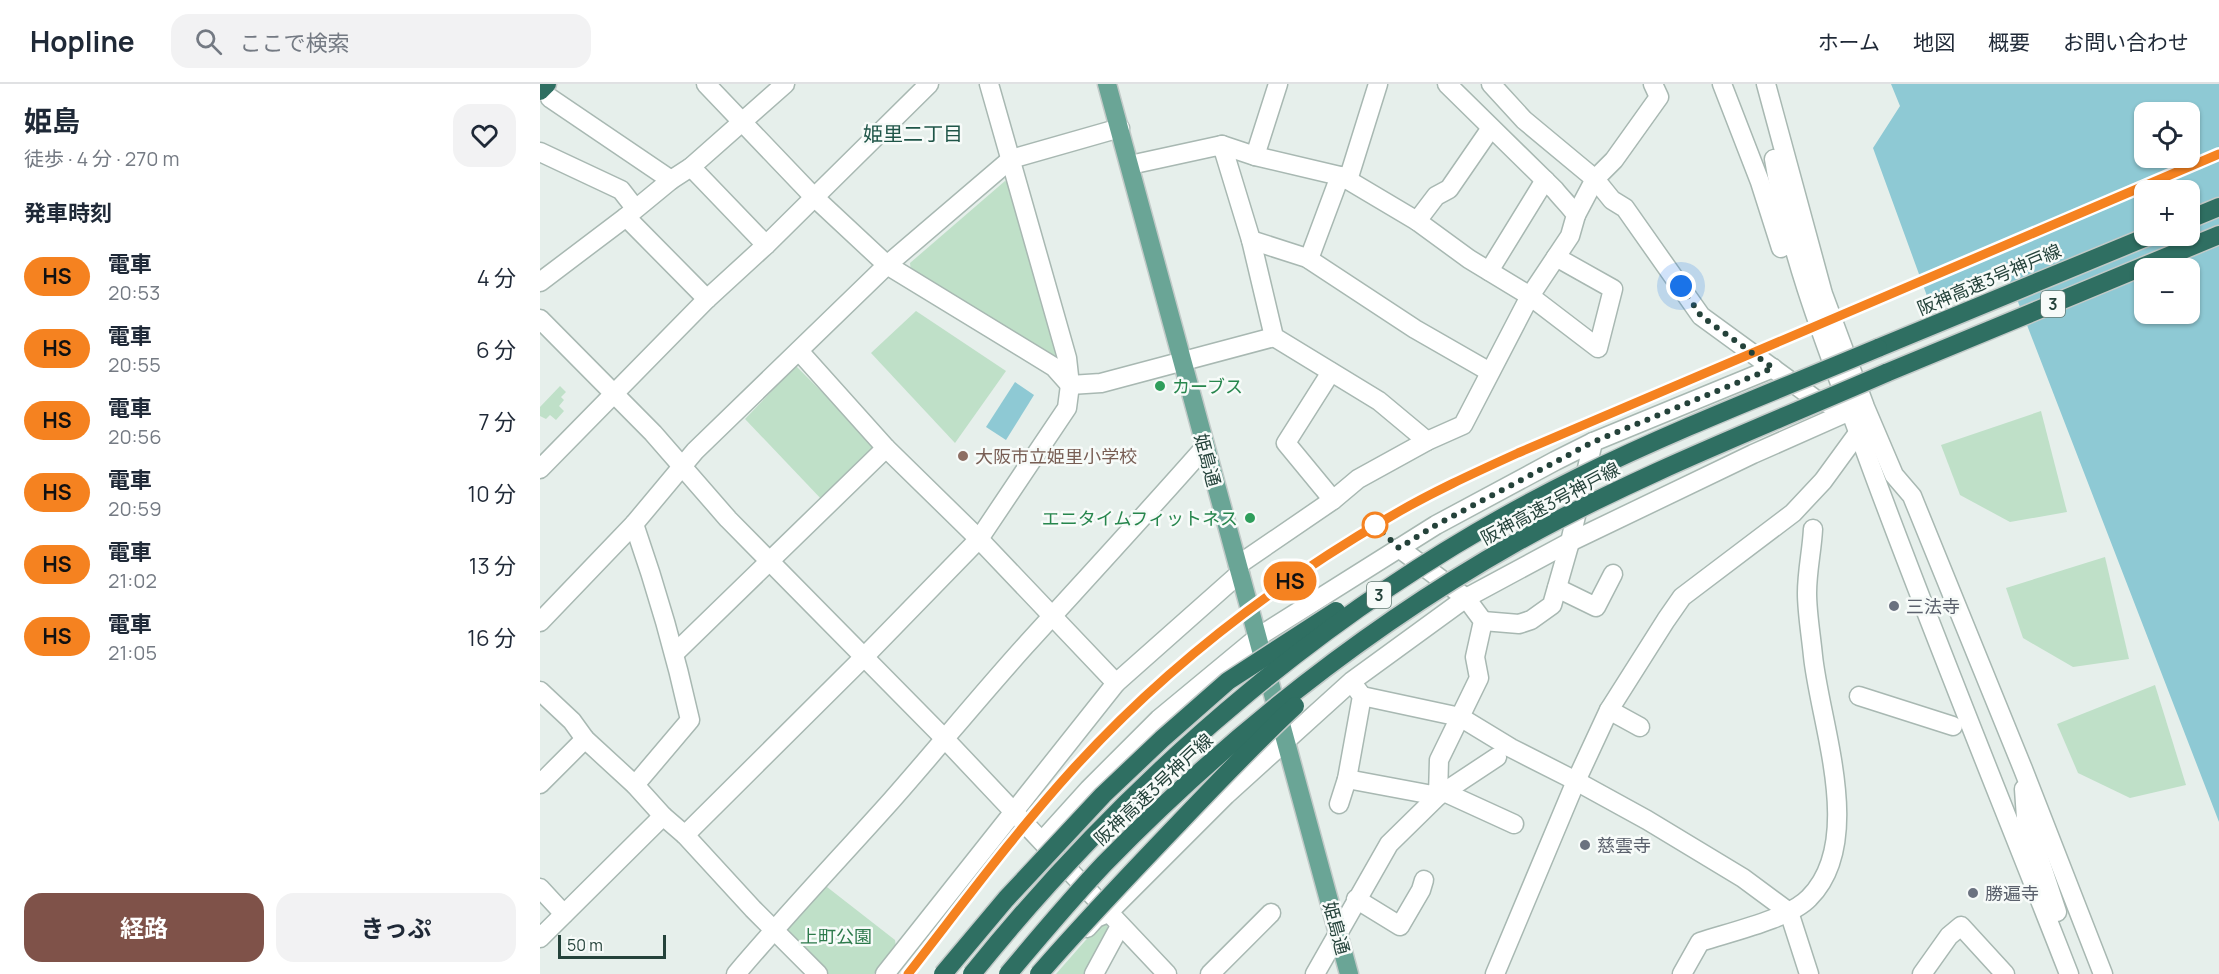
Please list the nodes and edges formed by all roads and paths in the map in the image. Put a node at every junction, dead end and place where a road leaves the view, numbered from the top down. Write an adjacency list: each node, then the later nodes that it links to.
1 (706, 84): 14 (street)
2 (785, 84): 14 (street)
3 (929, 84): 27 (street)
4 (990, 84): 20 (street)
5 (1107, 84): 15 (main road, 姫島通)
6 (1278, 84): 19 (street)
7 (1378, 84): 23 (street)
8 (1446, 84): 16 (street)
9 (1491, 84): 24 (street)
10 (1653, 84): 24 (street)
11 (1722, 84): 39 (street)
12 (1766, 84): 54 (street); 93 (street)
13 (546, 91): 25 (street)
14 (743, 122): 22 (street); 27 (street)
15 (1120, 128): 20 (street); 21 (main road, 姫島通)
16 (1491, 128): 26 (street); 32 (street)
17 (1222, 145): 19 (street); 21 (street); 34 (street)
18 (540, 152): 29 (street)
19 (1255, 156): 23 (street)
20 (1011, 159): 40 (street); 52 (street)
21 (1130, 165): 48 (main road, 姫島通)
22 (691, 167): 25 (street); 36 (street)
23 (1344, 178): 32 (street); 38 (street)
24 (1596, 179): 30 (street); 49 (street)
25 (671, 180): 29 (street)
26 (1545, 180): 30 (street); 41 (street)
27 (813, 196): 36 (street); 40 (street)
28 (2219, 207): 31 (highway)
29 (631, 212): 42 (street); 44 (street)
30 (1576, 215): 37 (street)
31 (2200, 215)
32 (1417, 221): 41 (street)
33 (2219, 235): 77 (highway, 阪神高速3号神戸線 / 3, bridge)
34 (1251, 240): 38 (street); 46 (street)
35 (2134, 242): 62 (highway, 阪神高速3号神戸線 / 3, bridge)
36 (766, 245): 44 (street)
37 (1556, 256): 43 (street); 43 (street)
38 (1309, 259): 51 (street)
39 (1786, 264)
40 (887, 265): 47 (street); 52 (street)
41 (1489, 271): 43 (street)
42 (540, 282)
43 (1530, 296): 51 (street)
44 (707, 298): 53 (street)
45 (540, 319): 53 (street)
46 (1274, 337): 48 (street); 50 (street)
47 (799, 351): 59 (street); 60 (street)
48 (1182, 361): 52 (street); 58 (main road, 姫島通)
49 (1773, 368): 54 (street); 57 (street)
50 (1331, 372): 56 (street); 63 (street)
51 (1490, 372): 56 (street)
52 (1070, 385): 66 (street)
53 (614, 394): 60 (street); 61 (street)
54 (1850, 411): 55 (street); 67 (street)
55 (1858, 432): 85 (street); 133 (street)
56 (1427, 441): 63 (street)
57 (1593, 442): 67 (street); 68 (street)
58 (1205, 447): 70 (main road, 姫島通); 74 (street)
59 (886, 448): 66 (street); 69 (street)
60 (682, 466): 64 (street); 69 (street)
61 (540, 469)
62 (1579, 477): 118 (highway, 3, bridge); 119 (highway, 阪神高速3号神戸線 / 3, bridge)
63 (1333, 500): 70 (street)
64 (634, 524): 76 (street); 79 (street)
65 (1813, 529): 108 (street)
66 (979, 539): 74 (street); 80 (street)
67 (1570, 542): 72 (street); 73 (street)
68 (1399, 548): 73 (street); 78 (street)
69 (771, 563): 79 (street); 80 (street)
70 (1239, 569): 78 (main road, 姫島通); 81 (street)
71 (1613, 574): 72 (street)
72 (1557, 588): 75 (street)
73 (1466, 598): 75 (street); 82 (street)
74 (1053, 616): 81 (street); 89 (street)
75 (1483, 621): 86 (street)
76 (540, 622)
77 (1385, 625): 120 (highway, 阪神高速3号神戸線 / 3, bridge); 121 (highway, 3, bridge)
78 (1258, 637): 91 (main road, 姫島通); 104 (street)
79 (675, 653): 97 (street)
80 (865, 656): 89 (street); 103 (street)
81 (1116, 683): 100 (street)
82 (1357, 689): 86 (street); 91 (street); 94 (street)
83 (540, 691): 90 (street)
84 (1859, 696): 87 (street)
85 (1609, 710): 88 (street); 95 (street)
86 (1460, 717): 95 (street); 98 (street)
87 (1953, 726)
88 (1640, 727)
89 (944, 738): 100 (street); 112 (street)
90 (585, 739): 96 (street); 97 (street)
91 (1287, 741): 111 (street); 113 (main road, 姫島通)
92 (1497, 757): 98 (street)
93 (2023, 769): 134 (street); 135 (street)
94 (1347, 779): 98 (street); 99 (street)
95 (1576, 781): 108 (street); 128 (street)
96 (540, 784)
97 (635, 785): 101 (street)
98 (1441, 794): 102 (street); 107 (street)
99 (1339, 804)
100 (1014, 811): 104 (street); 117 (street)
101 (663, 816): 103 (street); 109 (street)
102 (1514, 824)
103 (684, 835): 112 (street)
104 (1042, 841): 111 (street)
105 (1424, 880): 107 (street)
106 (540, 888): 109 (street)
107 (1356, 899): 113 (street)
108 (1789, 912): 129 (street); 130 (street)
109 (564, 914): 114 (street)
110 (1271, 914): 125 (street)
111 (1114, 920): 122 (street); 123 (street); 124 (street)
112 (773, 929): 115 (street); 116 (street)
113 (1337, 931): 126 (street); 127 (main road, 姫島通)
114 (540, 938)
115 (736, 974)
116 (818, 974)
117 (885, 974)
118 (943, 974)
119 (972, 974)
120 (1008, 974)
121 (1039, 974)
122 (1048, 974)
123 (1094, 974)
124 (1167, 974)
125 (1210, 974)
126 (1315, 974)
127 (1349, 974)
128 (1495, 974)
129 (1682, 974)
130 (1809, 974)
131 (1922, 974): 132 (street)
132 (2005, 974)
133 (2069, 974)
134 (2077, 974)
135 (2103, 974)

